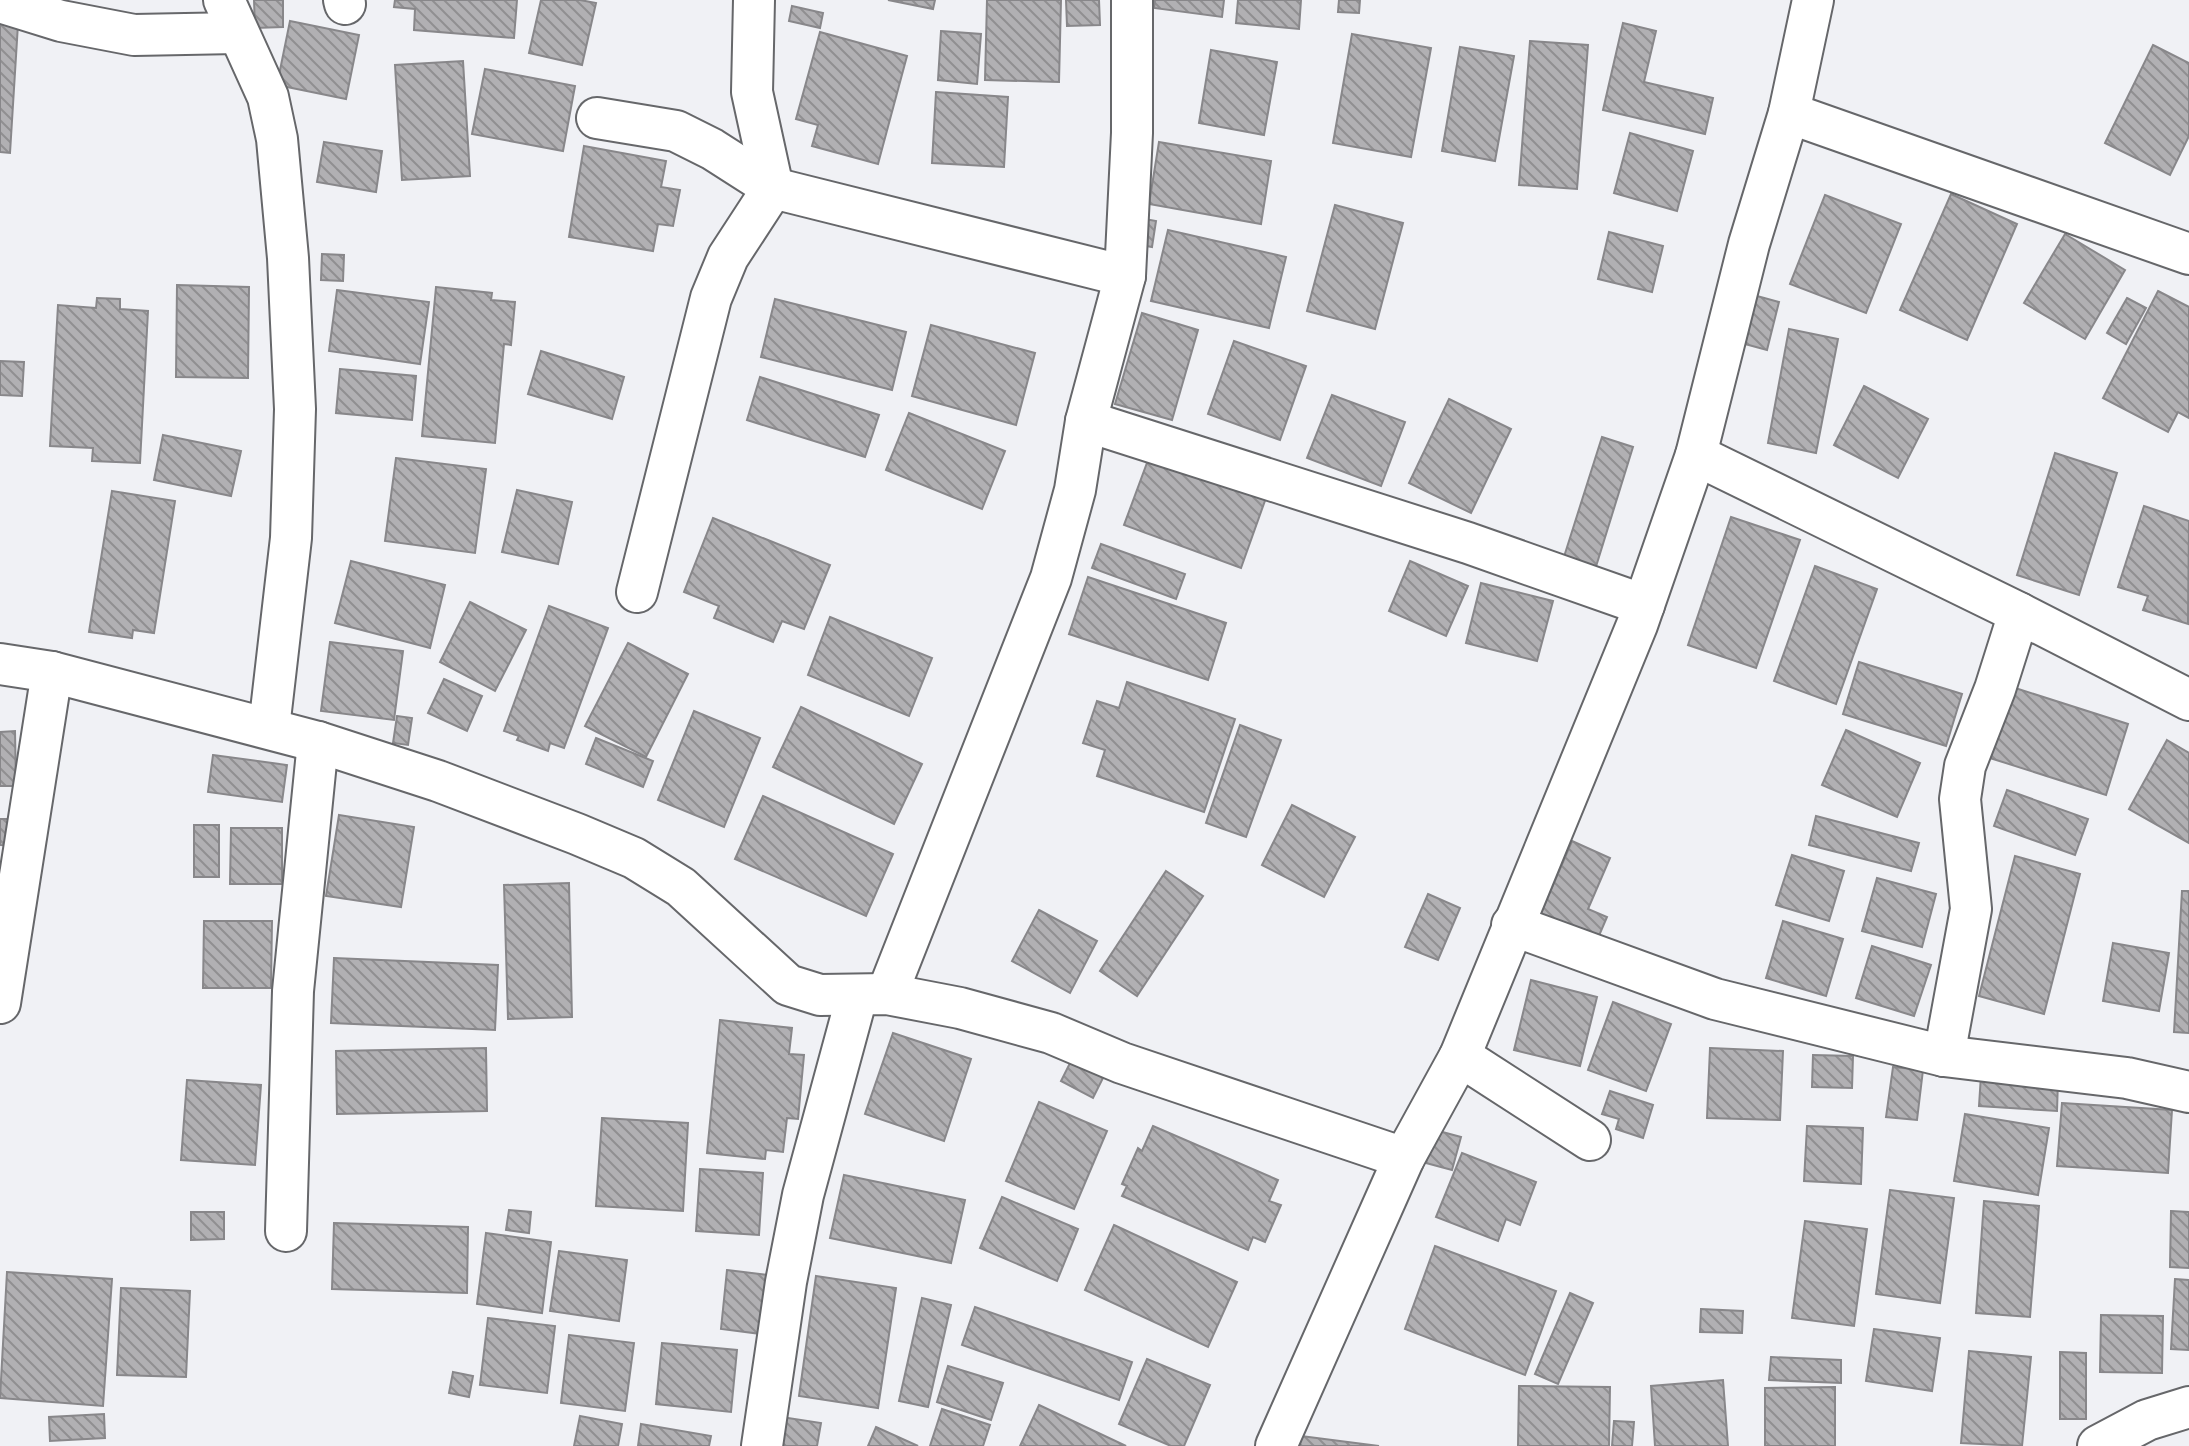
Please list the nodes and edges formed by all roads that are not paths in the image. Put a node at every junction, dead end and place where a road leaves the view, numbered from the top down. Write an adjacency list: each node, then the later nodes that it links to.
1 (754, 0): 8 (street)
2 (1132, 0): 10 (street)
3 (1813, 0): 6 (street)
4 (0, 2): 5 (street)
5 (230, 16): 19 (street)
6 (1789, 113): 9 (street); 12 (street)
7 (597, 118): 8 (street)
8 (773, 188): 10 (street); 13 (street)
9 (2189, 254)
10 (1125, 276): 11 (street)
11 (1086, 421): 14 (street); 22 (street)
12 (1696, 455): 14 (street); 15 (street)
13 (637, 592)
14 (1644, 605): 21 (street)
15 (2019, 613): 18 (street); 25 (street)
16 (0, 664): 17 (street)
17 (52, 672): 19 (street); 23 (street)
18 (2189, 700)
19 (269, 728): 20 (street)
20 (318, 742): 22 (street); 29 (street)
21 (1512, 925): 24 (street); 25 (street)
22 (872, 995): 28 (street); 31 (street)
23 (0, 1003)
24 (1460, 1056): 27 (street); 28 (street)
25 (1944, 1056): 26 (street)
26 (2189, 1092)
27 (1590, 1140)
28 (1404, 1158): 32 (street)
29 (286, 1231)
30 (2189, 1407): 33 (street)
31 (762, 1446)
32 (1276, 1446)
33 (2098, 1446)

